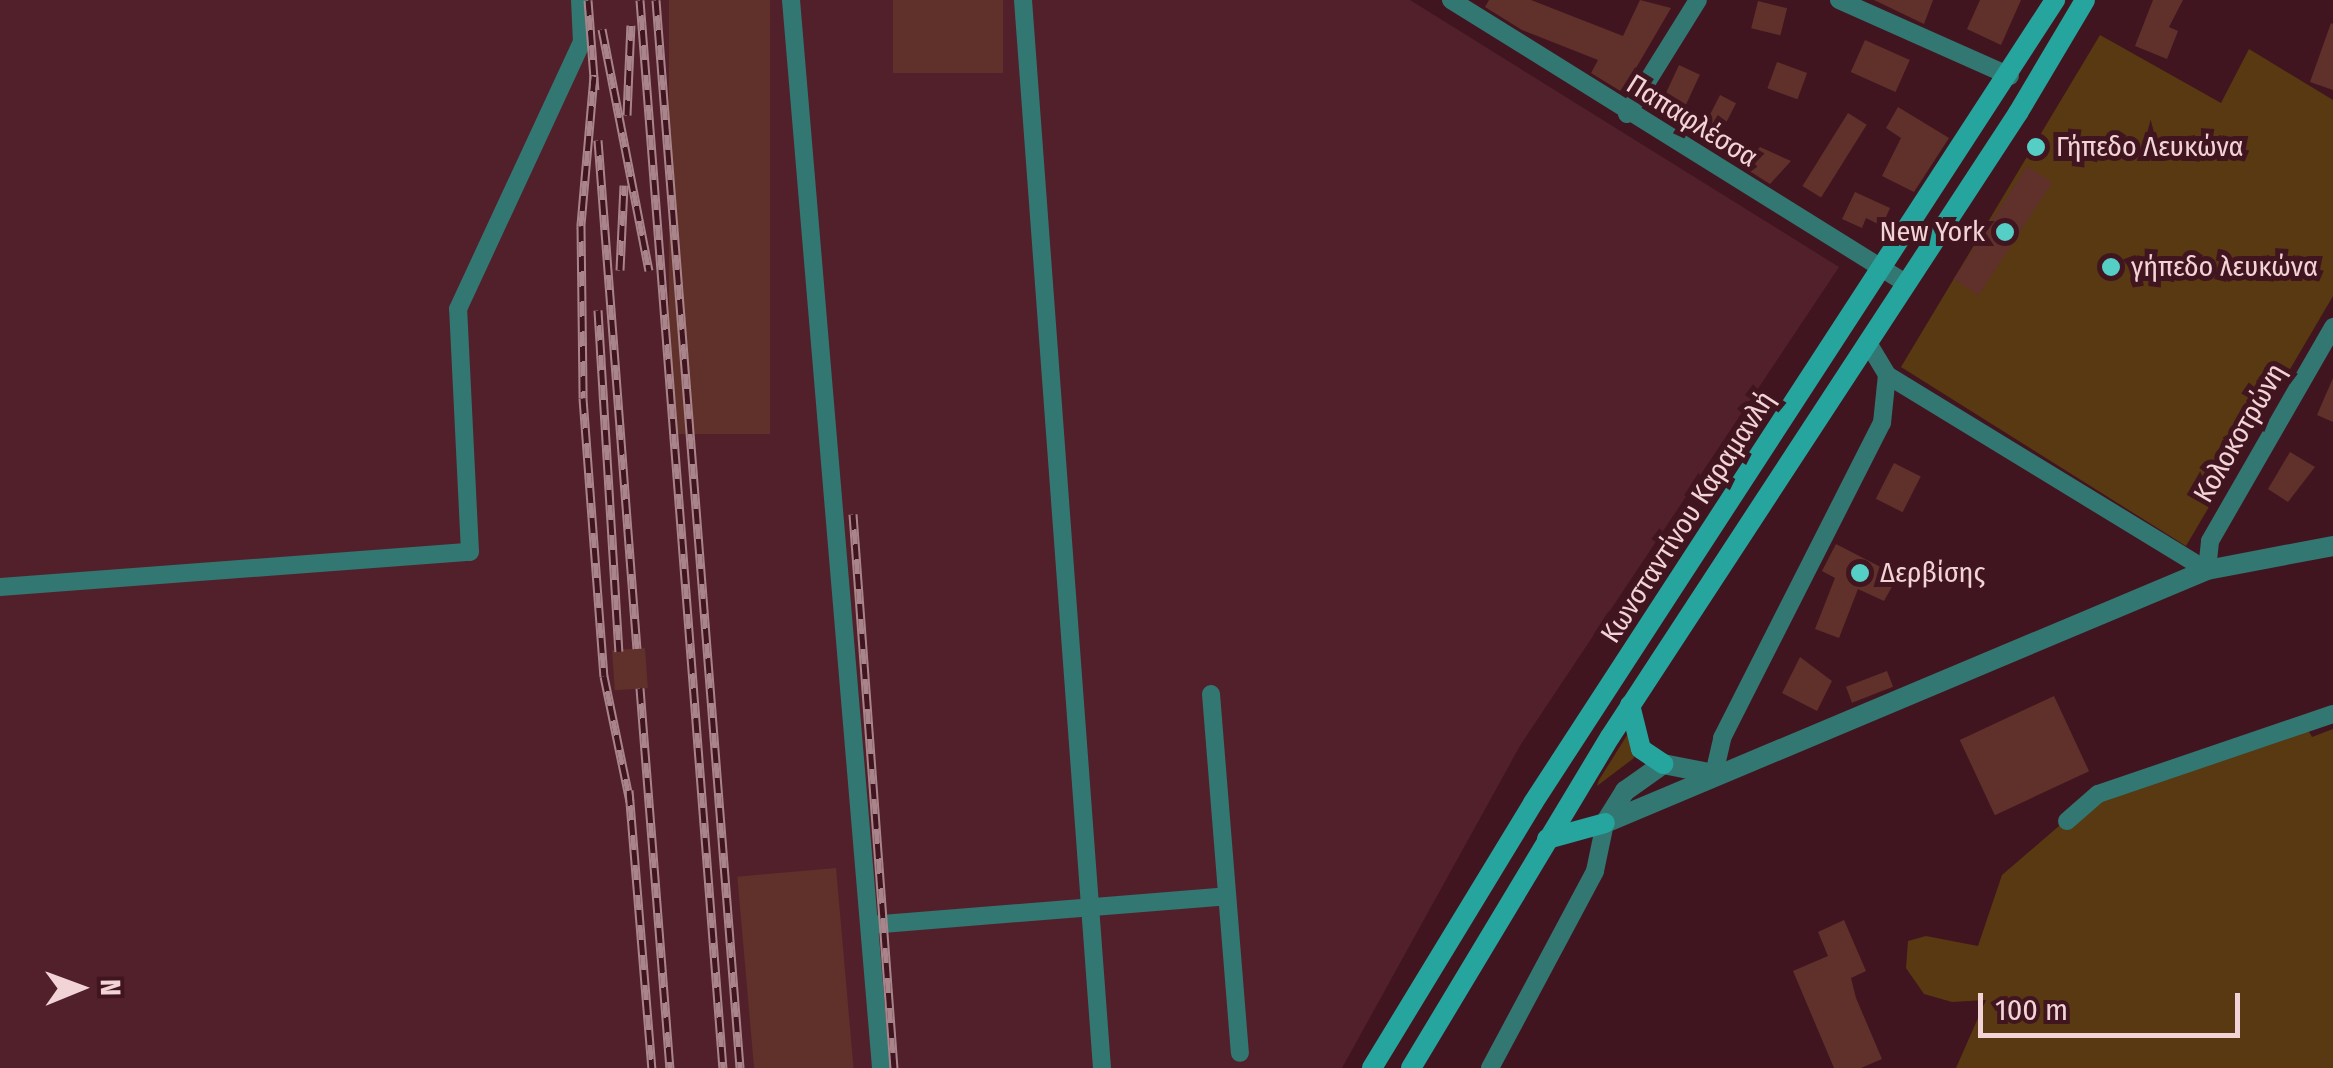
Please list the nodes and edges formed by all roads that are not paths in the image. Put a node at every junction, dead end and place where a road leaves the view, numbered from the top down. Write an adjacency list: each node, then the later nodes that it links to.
1 (580, 0): 18 (street)
2 (791, 0): 29 (street)
3 (1023, 0): 28 (street)
4 (1450, 0): 10 (street, Παπαφλέσσα)
5 (1698, 0): 10 (street)
6 (1839, 0): 9 (street)
7 (2055, 0): 9 (main road, Κωνσταντίνου Καραμανλή)
8 (2085, 0): 12 (main road, Κωνσταντίνου Καραμανλή)
9 (2010, 76): 11 (main road, Κωνσταντίνου Καραμανλή)
10 (1627, 114): 11 (street, Παπαφλέσσα)
11 (1883, 270): 12 (street, Παπαφλέσσα); 33 (main road, Κωνσταντίνου Καραμανλή)
12 (1907, 284): 14 (main road, Κωνσταντίνου Καραμανλή)
13 (2333, 327): 17 (street, Κολοκοτρώνη)
14 (1868, 344): 15 (street); 20 (main road, Κωνσταντίνου Καραμανλή)
15 (1887, 375): 17 (street); 23 (street)
16 (2333, 546): 17 (street)
17 (2207, 570): 23 (street)
18 (0, 587)
19 (1211, 694): 27 (street)
20 (1630, 705): 22 (main road); 26 (main road, Κωνσταντίνου Καραμανλή)
21 (2333, 714): 24 (street)
22 (1663, 764): 23 (street); 25 (street)
23 (1714, 774): 25 (street)
24 (2067, 820)
25 (1605, 823): 26 (main road); 35 (street)
26 (1547, 839): 34 (main road, Κωνσταντίνου Καραμανλή)
27 (1227, 896): 28 (street); 30 (street)
28 (1090, 905): 29 (street); 32 (street)
29 (870, 925): 31 (street)
30 (1240, 1053)
31 (881, 1068)
32 (1102, 1068)
33 (1372, 1068)
34 (1411, 1068)
35 (1490, 1068)

